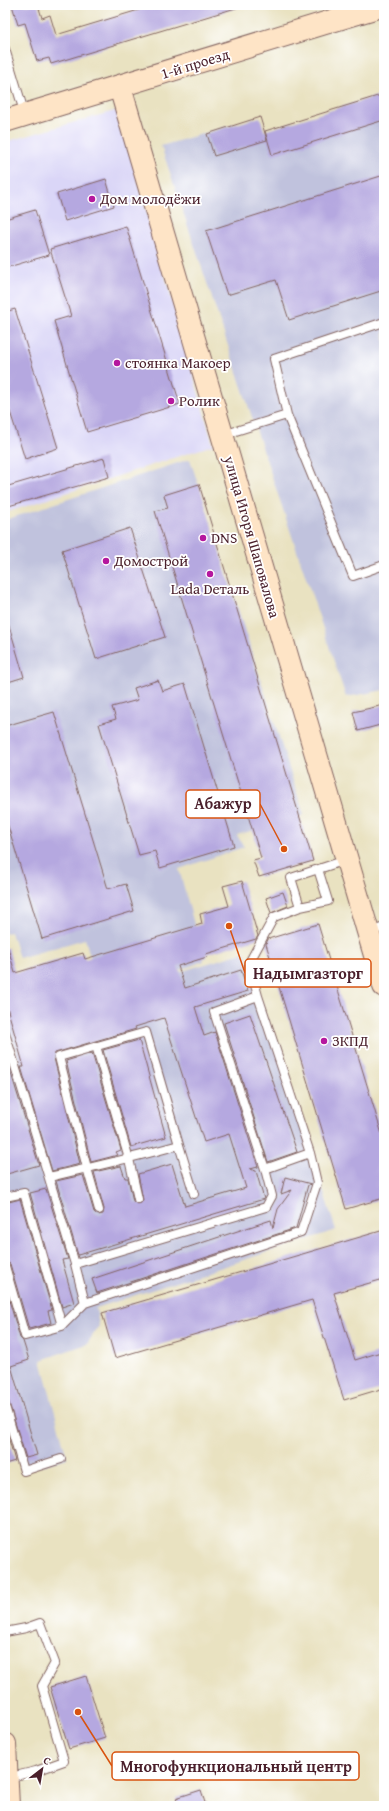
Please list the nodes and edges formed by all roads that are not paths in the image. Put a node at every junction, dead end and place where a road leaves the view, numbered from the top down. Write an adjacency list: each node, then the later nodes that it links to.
1 (384, 5): 3 (street, 1-й проезд)
2 (5, 49): 4 (lane)
3 (120, 87): 4 (street, 1-й проезд); 7 (street, улица Игоря Шаповалова)
4 (15, 118)
5 (384, 322): 6 (lane)
6 (287, 415): 7 (lane); 8 (lane)
7 (223, 435): 9 (street, улица Игоря Шаповалова)
8 (384, 565)
9 (347, 860): 10 (lane); 12 (street, улица Игоря Шаповалова)
10 (318, 869): 11 (lane); 11 (lane)
11 (300, 908): 14 (lane)
12 (376, 929): 13 (street, улица Игоря Шаповалова)
13 (384, 986)
14 (258, 996): 18 (lane); 21 (lane)
15 (5, 1033): 22 (lane)
16 (96, 1046): 17 (lane); 19 (lane); 20 (lane)
17 (179, 1145): 19 (lane); 23 (lane)
18 (310, 1154): 21 (lane); 29 (lane)
19 (129, 1159): 20 (lane); 25 (lane)
20 (87, 1168): 22 (lane); 26 (lane)
21 (265, 1169): 27 (lane)
22 (49, 1178): 27 (lane)
23 (194, 1194)
24 (5, 1197): 30 (lane)
25 (138, 1198)
26 (100, 1210)
27 (75, 1264): 29 (lane)
28 (5, 1266): 30 (lane)
29 (85, 1303): 30 (lane)
30 (62, 1326)
31 (5, 1406): 32 (lane)
32 (61, 1459)
33 (5, 1632): 35 (lane)
34 (5, 1744): 35 (street)
35 (6, 1778): 36 (street)
36 (8, 1806)

